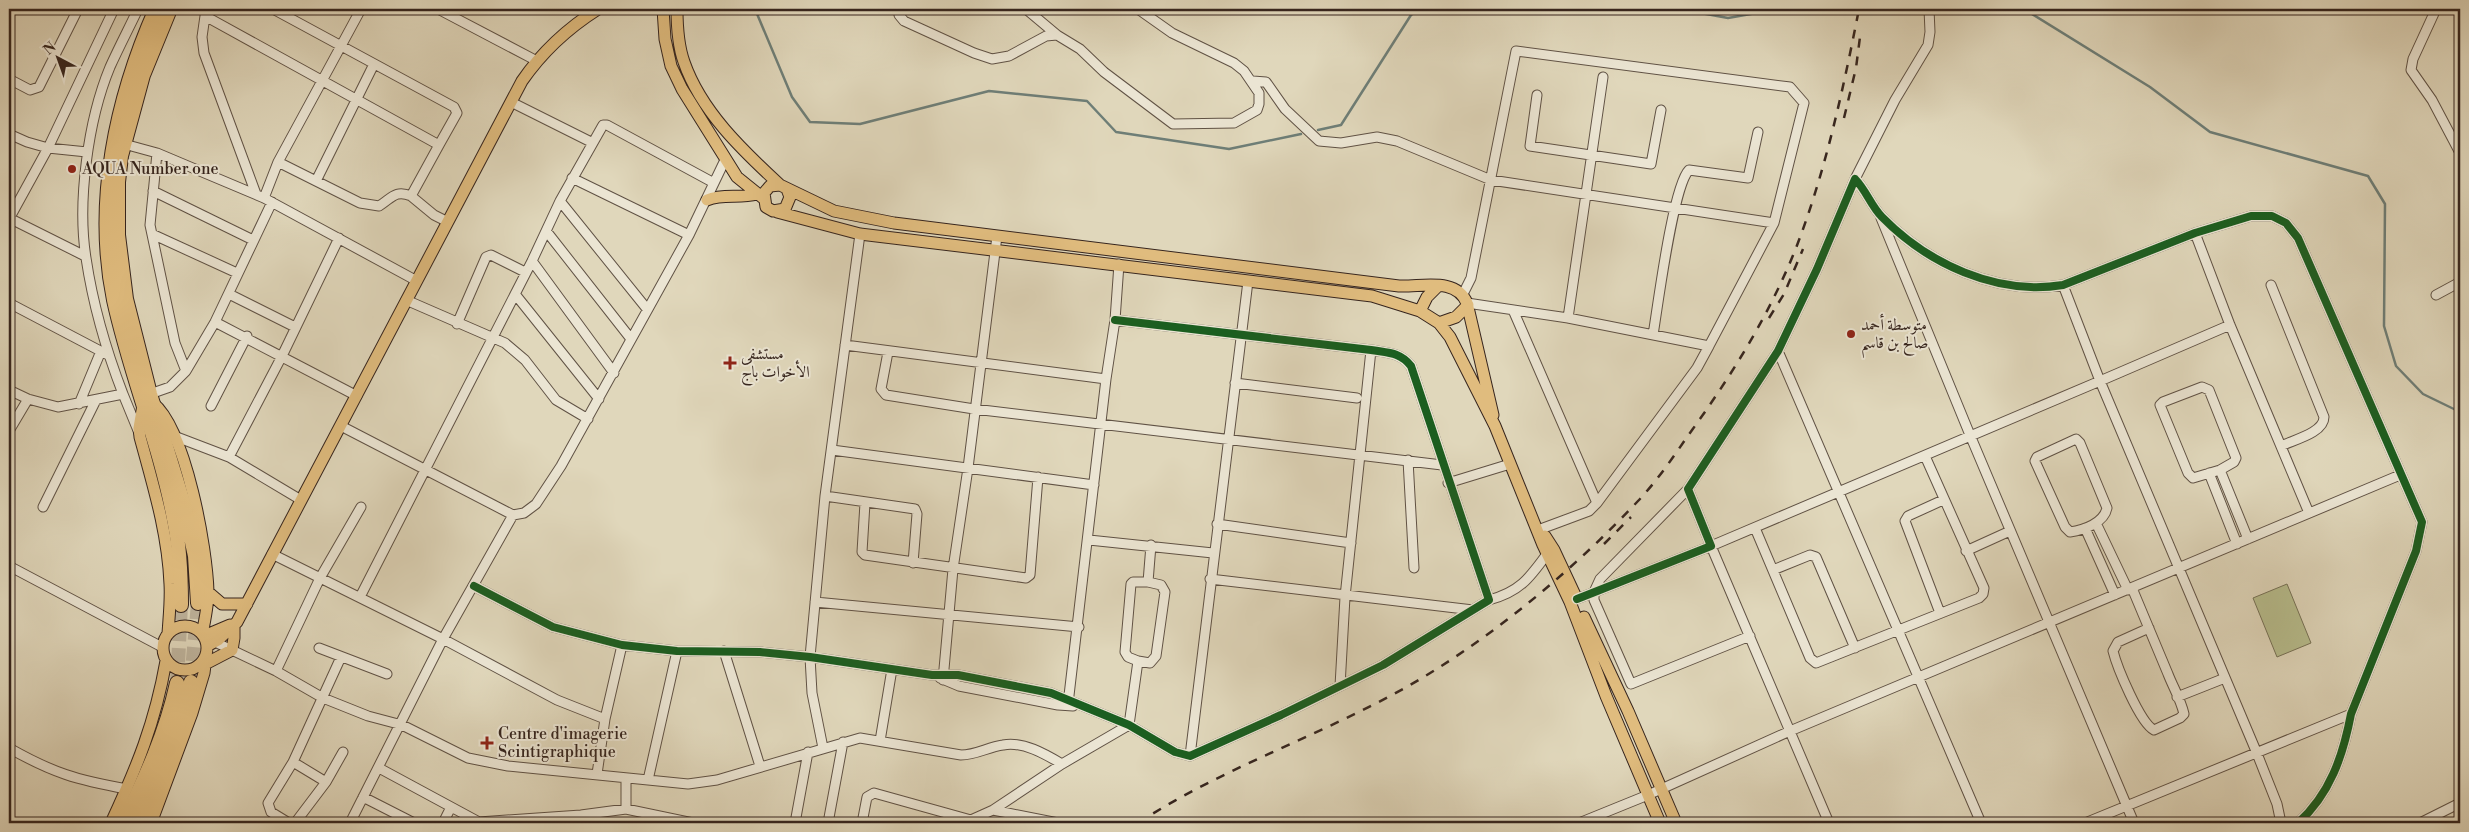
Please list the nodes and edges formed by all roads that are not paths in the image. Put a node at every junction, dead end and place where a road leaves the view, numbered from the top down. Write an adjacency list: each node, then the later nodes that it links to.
1 (11, 9): 18 (street)
2 (78, 9): 26 (street)
3 (114, 9): 38 (street)
4 (138, 9): 39 (street)
5 (156, 9): 125 (highway)
6 (170, 9): 36 (highway)
7 (273, 9): 17 (street)
8 (361, 9): 22 (street)
9 (438, 9): 23 (street)
10 (598, 9): 23 (main road)
11 (663, 9): 43 (main road)
12 (677, 9): 50 (main road)
13 (899, 9): 21 (street)
14 (1026, 9): 21 (street)
15 (1138, 9): 28 (street)
16 (2436, 9): 41 (street)
17 (283, 11): 22 (street)
18 (9, 12)
19 (1930, 12): 46 (street)
20 (207, 13): 27 (street); 55 (street)
21 (1058, 35): 28 (street)
22 (340, 45): 24 (street); 27 (street)
23 (536, 61): 31 (main road)
24 (374, 64): 30 (street); 37 (street)
25 (1603, 77): 42 (street)
26 (9, 79)
27 (322, 80): 30 (street); 44 (street)
28 (1253, 81): 47 (street)
29 (1537, 95): 42 (street)
30 (357, 99): 37 (street); 48 (street)
31 (511, 102): 35 (street); 62 (main road)
32 (1661, 110): 42 (street)
33 (1758, 132): 58 (street)
34 (9, 134): 38 (street)
35 (591, 142): 45 (street); 49 (street)
36 (124, 144): 40 (street); 125 (highway)
37 (439, 145): 52 (street)
38 (48, 148): 39 (street); 61 (street)
39 (87, 152): 73 (street)
40 (157, 153): 51 (street); 55 (street)
41 (2460, 153)
42 (1593, 155): 54 (street)
43 (725, 160): 49 (street); 53 (main road)
44 (278, 162): 48 (street); 55 (street)
45 (572, 178): 57 (street); 67 (street)
46 (1855, 179): 60 (street); 108 (street)
47 (1491, 180): 54 (street); 63 (street); 88 (street)
48 (316, 181): 52 (street)
49 (714, 183): 56 (street)
50 (783, 186): 53 (main road); 59 (main road); 69 (main road)
51 (153, 191): 66 (street); 71 (street)
52 (410, 196): 62 (street)
53 (760, 196): 56 (main road); 59 (main road)
54 (1587, 196): 58 (street); 93 (street)
55 (264, 198): 70 (street); 71 (street)
56 (707, 200): 67 (street)
57 (560, 201): 64 (street); 90 (street)
58 (1675, 207): 63 (street); 101 (street)
59 (777, 212): 68 (main road)
60 (1880, 216): 81 (street); 135 (street)
61 (9, 219): 73 (street)
62 (448, 222): 78 (main road)
63 (1774, 224): 106 (street)
64 (547, 232): 74 (street); 104 (street)
65 (2195, 233): 81 (street); 98 (street); 150 (street)
66 (152, 234): 77 (street); 113 (street)
67 (689, 234): 90 (street)
68 (860, 234): 72 (main road); 105 (street)
69 (997, 236): 72 (street); 83 (main road)
70 (339, 238): 78 (street); 99 (street)
71 (253, 240): 77 (street)
72 (994, 249): 75 (main road); 112 (street)
73 (85, 256): 110 (street)
74 (532, 261): 76 (street); 114 (street)
75 (1119, 264): 79 (main road); 94 (street)
76 (525, 272): 85 (street); 97 (street)
77 (237, 273): 84 (street)
78 (416, 281): 87 (main road)
79 (1248, 281): 92 (main road); 100 (street)
80 (2460, 282): 86 (street)
81 (2062, 284): 116 (street)
82 (2271, 285): 138 (street)
83 (1438, 286): 88 (main road); 92 (main road)
84 (229, 294): 95 (street); 99 (street)
85 (515, 294): 103 (street); 123 (street)
86 (2436, 295)
87 (406, 300): 97 (street); 120 (main road)
88 (1466, 301): 91 (street); 96 (main road); 132 (main road)
89 (9, 303): 110 (street)
90 (647, 309): 104 (street)
91 (1513, 310): 93 (street); 160 (street)
92 (1420, 311): 96 (main road)
93 (1568, 318): 101 (street)
94 (1115, 320): 100 (street); 115 (street)
95 (215, 322): 102 (street); 113 (street)
96 (1439, 323): 132 (main road)
97 (457, 324): 103 (street)
98 (2230, 325): 116 (street); 138 (street)
99 (295, 326): 111 (street)
100 (1241, 334): 107 (street); 117 (street)
101 (1653, 335): 106 (street)
102 (247, 336): 111 (street); 127 (street)
103 (491, 337): 129 (street); 147 (street)
104 (631, 339): 114 (street)
105 (845, 345): 109 (street); 139 (street)
106 (1709, 346): 160 (street)
107 (1371, 350): 140 (street); 145 (street)
108 (1778, 350): 154 (street); 155 (street)
109 (888, 352): 112 (street); 128 (street)
110 (104, 353): 119 (street); 126 (street)
111 (282, 356): 120 (street); 142 (street)
112 (980, 361): 115 (street); 128 (street)
113 (186, 372): 125 (street)
114 (614, 373): 123 (street)
115 (1106, 378): 130 (street)
116 (2100, 381): 135 (street); 185 (street)
117 (1235, 384): 121 (street); 137 (street)
118 (9, 390): 122 (street)
119 (123, 394): 124 (street); 136 (street)
120 (358, 396): 131 (main road)
121 (1357, 398)
122 (28, 399): 126 (street); 133 (street)
123 (599, 399): 129 (street)
124 (96, 400): 126 (street); 161 (street)
125 (149, 401): 134 (main road); 136 (main road); 200 (highway); 202 (highway)
126 (79, 404)
127 (210, 406)
128 (974, 409): 130 (street); 146 (street)
129 (588, 419): 164 (street)
130 (1101, 423): 137 (street); 153 (street)
131 (341, 426): 147 (street); 157 (main road)
132 (1495, 426): 144 (main road)
133 (9, 431)
134 (174, 436): 142 (street); 192 (main road)
135 (1970, 436): 141 (street); 170 (street)
136 (140, 437): 211 (main road)
137 (1228, 439): 140 (street); 166 (street)
138 (2281, 446): 163 (street)
139 (832, 450): 146 (street); 156 (street)
140 (1361, 456): 143 (street); 173 (street)
141 (1925, 456): 155 (street); 158 (street)
142 (229, 457): 157 (street)
143 (1408, 460): 145 (street); 183 (street)
144 (1510, 464): 152 (street); 169 (main road)
145 (1442, 465): 152 (street)
146 (968, 468): 151 (street); 184 (street)
147 (425, 469): 164 (street); 196 (street)
148 (2220, 470): 149 (street); 149 (street); 171 (street)
149 (2209, 473): 174 (street)
150 (2400, 475): 163 (street); 239 (street)
151 (1038, 477): 153 (street); 184 (street)
152 (1448, 483): 198 (street)
153 (1094, 485): 172 (street)
154 (1688, 489): 176 (street); 193 (street)
155 (1838, 492): 167 (street); 210 (street)
156 (825, 496): 159 (street); 199 (street)
157 (302, 500): 179 (main road)
158 (1943, 500): 177 (street); 204 (street)
159 (866, 503): 181 (street); 181 (street)
160 (1597, 503): 169 (street)
161 (43, 507)
162 (361, 507): 187 (street)
163 (2309, 513): 171 (street)
164 (513, 515): 190 (street)
165 (2096, 523): 168 (street); 168 (street); 191 (street)
166 (1217, 524): 173 (street); 178 (street)
167 (1755, 528): 176 (street); 186 (street)
168 (2085, 528): 194 (street)
169 (1538, 530): 180 (main road); 197 (main road)
170 (2010, 531): 177 (street); 206 (street)
171 (2248, 539): 174 (street)
172 (1089, 540): 175 (street); 208 (street)
173 (1351, 543): 195 (street)
174 (2237, 544): 185 (street)
175 (1151, 545): 178 (street); 189 (street)
176 (1711, 546): 193 (street); 212 (street)
177 (1966, 551): 204 (street)
178 (1213, 553): 188 (street)
179 (272, 554): 187 (street); 201 (main road)
180 (1547, 554): 198 (street); 235 (main road)
181 (912, 563): 184 (street)
182 (9, 566): 216 (street)
183 (1414, 568)
184 (953, 569): 205 (street)
185 (2178, 569): 191 (street); 230 (street)
186 (1773, 570): 218 (street); 218 (street)
187 (320, 578): 196 (street); 227 (street)
188 (1210, 579): 195 (street); 251 (street)
189 (1148, 582): 225 (street); 225 (street)
190 (474, 586): 213 (street); 214 (street)
191 (2130, 589): 194 (street); 209 (street)
192 (208, 592): 201 (main road); 215 (main road)
193 (1594, 592): 197 (street); 232 (street)
194 (2115, 595): 206 (street)
195 (1345, 596): 203 (street); 233 (street)
196 (360, 597): 213 (street)
197 (1577, 599): 234 (main road)
198 (1489, 600): 203 (street)
199 (815, 602): 205 (street); 223 (street)
200 (198, 603)
201 (247, 604): 207 (main road)
202 (181, 605)
203 (1473, 610): 233 (street)
204 (1940, 613): 210 (street)
205 (948, 614): 208 (street); 229 (street)
206 (2050, 623): 231 (street); 265 (street)
207 (235, 625): 215 (main road); 219 (main road)
208 (1079, 627): 238 (street)
209 (2149, 628): 236 (street); 236 (street)
210 (1897, 631): 218 (street); 231 (street)
211 (168, 634): 215 (main road); 216 (main road)
212 (1750, 636): 232 (street); 243 (street)
213 (443, 640): 240 (street); 241 (street)
214 (622, 644): 220 (street); 240 (street)
215 (206, 646): 219 (main road); 219 (street); 224 (main road); 270 (main road)
216 (162, 647): 224 (main road)
217 (319, 648): 222 (street)
218 (1855, 648)
219 (232, 650): 227 (street)
220 (677, 651): 221 (street); 258 (street)
221 (724, 651): 223 (street); 254 (street)
222 (341, 656): 228 (street); 237 (street)
223 (810, 657): 226 (street); 247 (street)
224 (166, 661): 260 (main road)
225 (1138, 661): 242 (street)
226 (892, 669): 229 (street); 244 (street)
227 (276, 671): 237 (street)
228 (386, 674)
229 (943, 677): 238 (street)
230 (2224, 678): 236 (street); 248 (street)
231 (1918, 679): 243 (street); 289 (street)
232 (1631, 684): 234 (street)
233 (1340, 686): 251 (street)
234 (1618, 690): 235 (street); 261 (main road)
235 (1606, 696): 262 (main road)
236 (2177, 697)
237 (323, 698): 241 (street); 252 (street)
238 (1069, 703): 242 (street)
239 (2351, 714): 248 (street); 293 (street)
240 (605, 719): 256 (street)
241 (402, 725): 255 (street); 256 (street)
242 (1129, 725): 251 (street); 253 (street)
243 (1790, 731): 261 (street); 288 (street)
244 (880, 741): 245 (street); 253 (street)
245 (843, 742): 247 (street); 282 (street)
246 (9, 748): 260 (street)
247 (823, 748): 250 (street)
248 (2256, 751): 265 (street); 292 (street)
249 (344, 752): 259 (street)
250 (808, 752): 254 (street); 281 (street)
251 (1190, 756)
252 (293, 762): 259 (street); 275 (street)
253 (1062, 764): 268 (street)
254 (760, 766): 258 (street)
255 (379, 768): 263 (street); 266 (street)
256 (597, 774): 257 (street)
257 (626, 778): 258 (street); 267 (street)
258 (648, 780)
259 (326, 782): 276 (street)
260 (127, 789): 272 (main road)
261 (1661, 789): 262 (street); 287 (main road)
262 (1648, 795): 285 (street); 286 (main road)
263 (363, 797): 277 (street); 278 (street)
264 (2460, 803): 269 (street)
265 (2126, 806): 290 (street); 291 (street)
266 (451, 807): 267 (street); 279 (street)
267 (626, 809): 280 (street)
268 (993, 810): 271 (street); 284 (street)
269 (2430, 821): 294 (street)
270 (155, 822)
271 (968, 822): 283 (street)
272 (111, 823)
273 (123, 823): 274 (highway)
274 (138, 823)
275 (289, 823)
276 (295, 823)
277 (350, 823)
278 (414, 823)
279 (443, 823)
280 (693, 823)
281 (795, 823)
282 (828, 823)
283 (862, 823)
284 (1058, 823)
285 (1579, 823)
286 (1660, 823)
287 (1676, 823)
288 (1829, 823)
289 (1981, 823)
290 (2085, 823)
291 (2134, 823)
292 (2281, 823)
293 (2298, 823)
294 (2420, 823)

